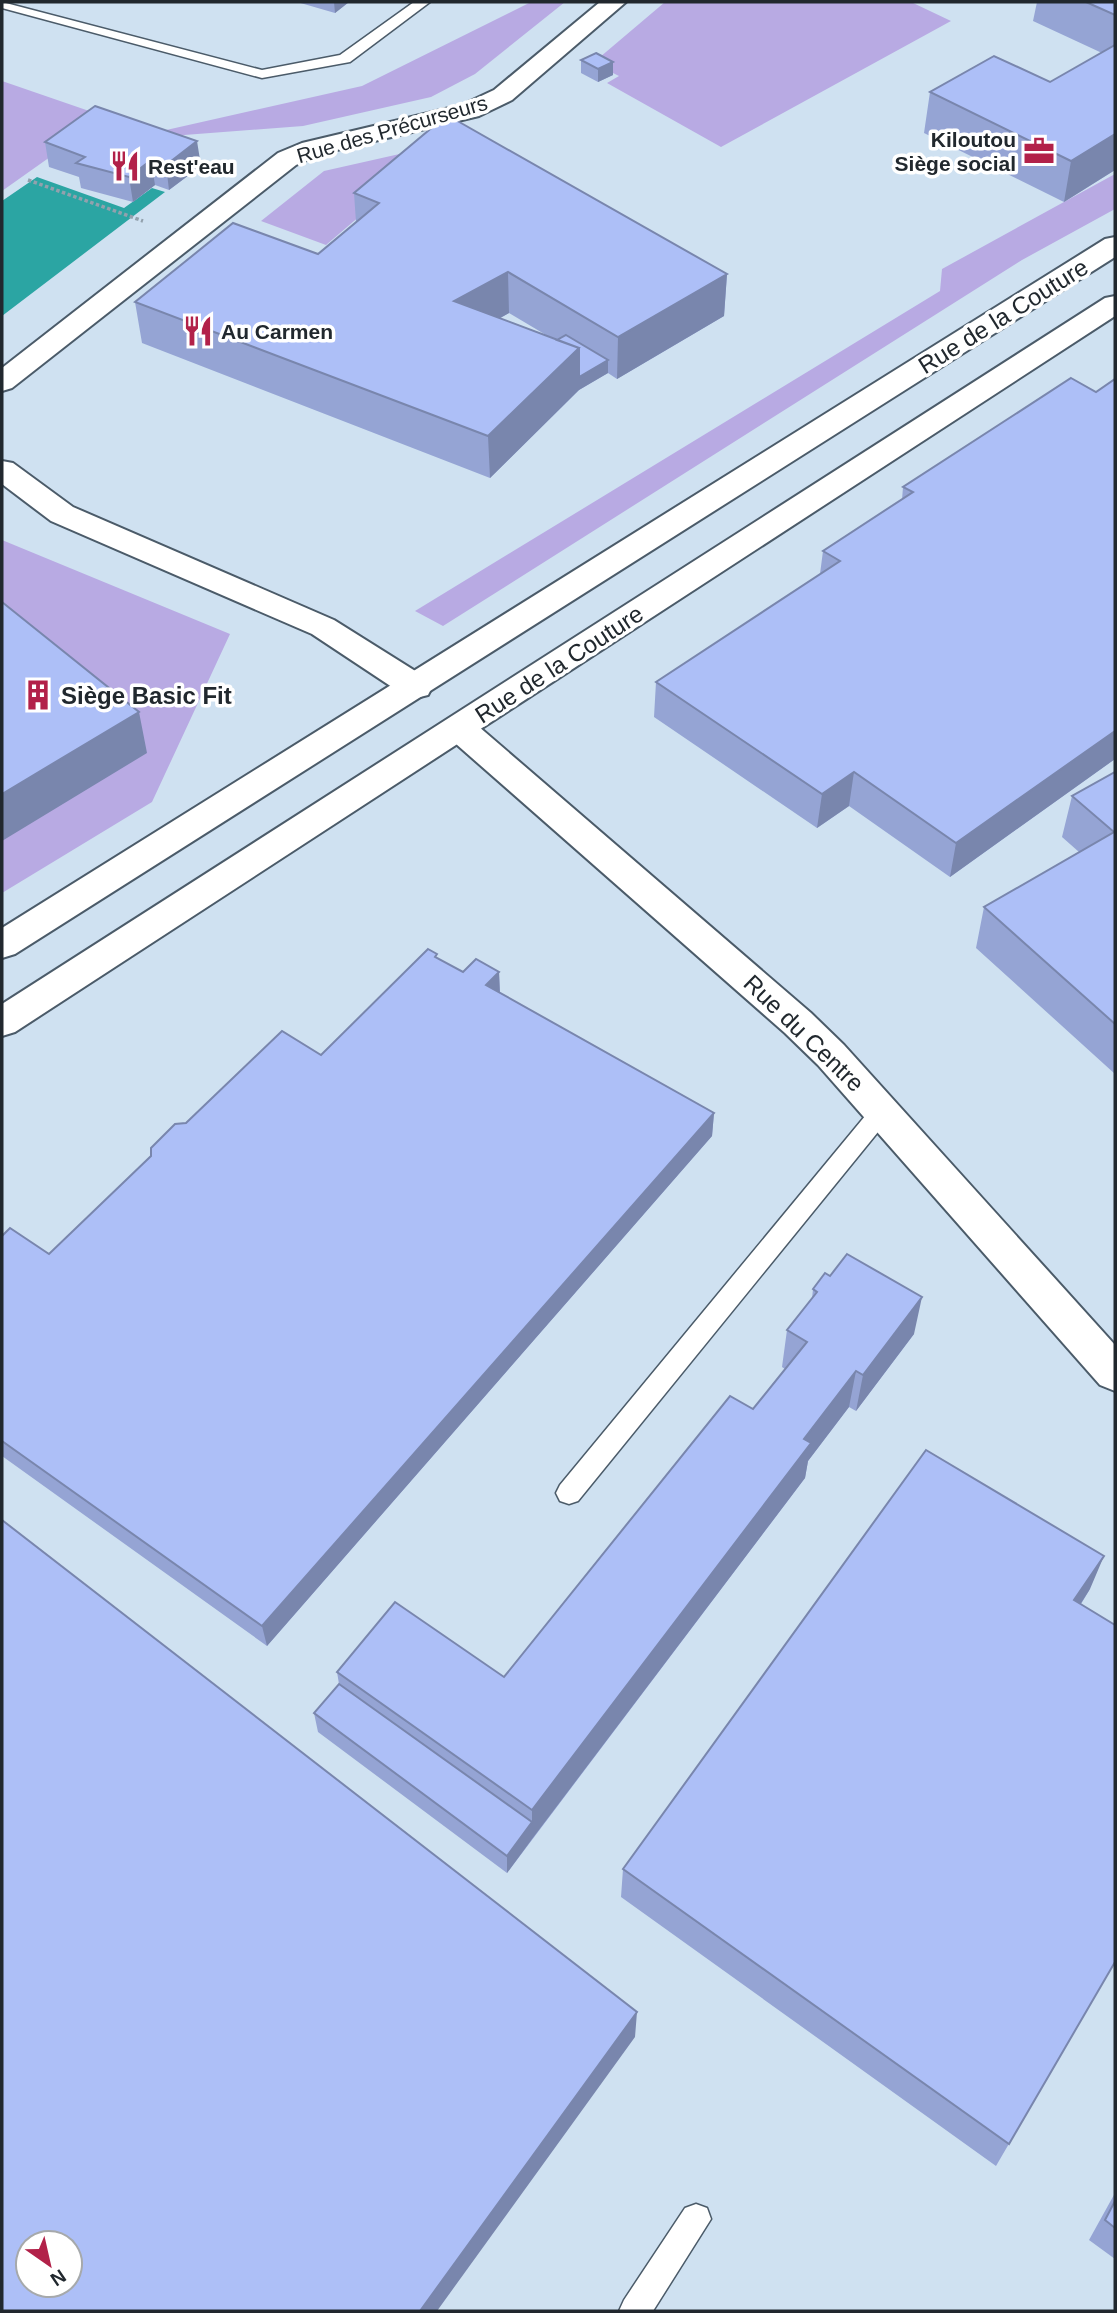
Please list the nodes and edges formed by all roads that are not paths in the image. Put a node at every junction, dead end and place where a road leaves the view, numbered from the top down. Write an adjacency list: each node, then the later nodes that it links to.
1 (423, 2): 3 (lane)
2 (614, 2): 6 (street, Rue des Précurseurs)
3 (2, 4)
4 (1115, 245): 8 (street, Rue de la Couture)
5 (1115, 304): 9 (street, Rue de la Couture)
6 (2, 382)
7 (2, 470): 8 (street)
8 (416, 687): 10 (street, Rue de la Couture)
9 (460, 728): 11 (street, Rue de la Couture); 12 (street, Rue du Centre)
10 (2, 945)
11 (2, 1022)
12 (883, 1110): 13 (street, Rue du Centre); 14 (lane)
13 (1115, 1373)
14 (569, 1493)
15 (696, 2219): 16 (lane)
16 (635, 2311)

